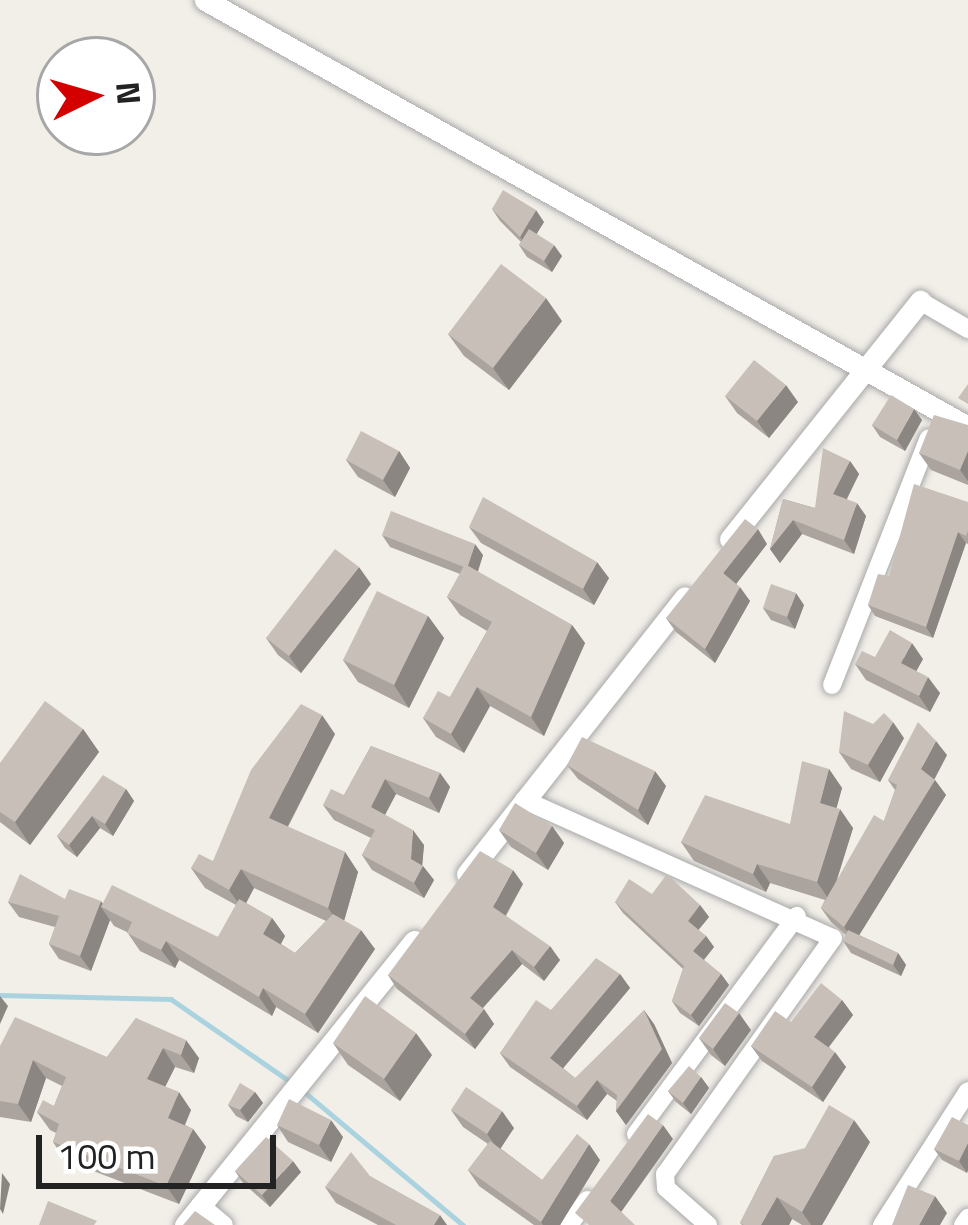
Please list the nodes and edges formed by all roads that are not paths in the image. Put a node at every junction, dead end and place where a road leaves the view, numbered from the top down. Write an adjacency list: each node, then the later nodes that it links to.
1 (205, 0): 4 (street)
2 (920, 301): 3 (street); 4 (street)
3 (968, 329)
4 (865, 368): 5 (street); 8 (street)
5 (940, 411): 6 (street); 7 (street)
6 (968, 427)
7 (832, 685)
8 (524, 800): 9 (street); 10 (street)
9 (455, 888)
10 (797, 916): 13 (street); 19 (street)
11 (428, 923): 15 (street)
12 (968, 1090): 20 (street)
13 (624, 1149)
14 (597, 1187): 18 (street)
15 (200, 1205): 16 (street); 17 (street)
16 (185, 1225)
17 (224, 1225)
18 (569, 1225)
19 (708, 1225)
20 (882, 1225)

